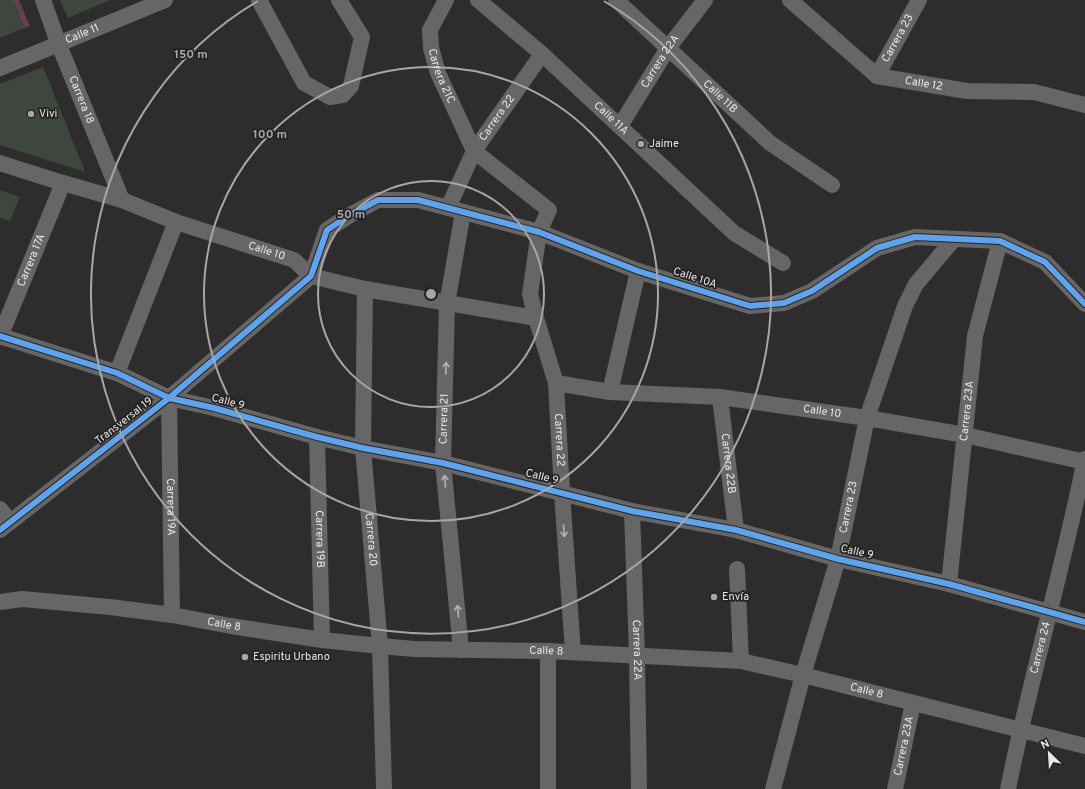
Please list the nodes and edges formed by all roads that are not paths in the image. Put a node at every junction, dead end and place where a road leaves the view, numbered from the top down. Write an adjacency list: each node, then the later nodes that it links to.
1 (43, 0): 12 (street, Carrera 18)
2 (164, 0): 11 (street, Calle 11)
3 (259, 0): 4 (street)
4 (338, 0)
5 (446, 0): 19 (street, Carrera 21C)
6 (478, 0): 14 (street, Calle 11A)
7 (616, 0): 13 (street, Calle 11B)
8 (705, 0): 13 (street, Carrera 22A)
9 (790, 0): 16 (street)
10 (919, 0): 16 (street, Carrera 23)
11 (138, 5): 12 (street, Calle 11)
12 (59, 45): 15 (street, Calle 11); 23 (street, Carrera 18)
13 (668, 48): 18 (street, Carrera 22A); 22 (street, Calle 11B)
14 (542, 54): 18 (street, Calle 11A); 19 (street, Carrera 22)
15 (0, 68)
16 (877, 76): 17 (street, Calle 12)
17 (1085, 105)
18 (620, 126): 29 (street, Calle 11A)
19 (474, 151): 24 (street, Carrera 22); 26 (street)
20 (0, 163): 21 (street, Calle 10)
21 (63, 183): 23 (street, Calle 10); 36 (street, Carrera 17A)
22 (832, 185)
23 (122, 200): 25 (street, Calle 10)
24 (455, 210): 26 (street, Calle 10A); 31 (street, Calle 10A); 33 (street, Carrera 21)
25 (176, 222): 31 (street, Calle 10); 37 (street)
26 (539, 232): 30 (street, Calle 10A); 35 (street, Carrera 22)
27 (954, 239): 28 (street, Calle 10A); 30 (street, Calle 10A); 42 (street, Carrera 23)
28 (1000, 241): 34 (street, Calle 10A); 43 (street, Carrera 23A)
29 (783, 264)
30 (638, 271): 39 (street)
31 (310, 276): 32 (street); 41 (street, Transversal 19)
32 (365, 290): 33 (street); 45 (street, Carrera 20)
33 (447, 304): 35 (street); 47 (street, Carrera 21, one-way to 33)
34 (1085, 304)
35 (536, 318): 38 (street, Carrera 22)
36 (0, 336): 37 (street, Calle 9)
37 (117, 373): 41 (street, Calle 9)
38 (556, 383): 39 (street, Calle 10); 48 (street, Carrera 22)
39 (610, 392): 40 (street, Calle 10)
40 (720, 397): 42 (street, Calle 10); 52 (street, Carrera 22B)
41 (169, 398): 44 (street, Calle 9); 51 (street, Transversal 19); 58 (street, Carrera 19A)
42 (867, 418): 43 (street, Calle 10); 53 (street, Carrera 23)
43 (965, 435): 46 (street, Calle 10); 55 (street, Carrera 23A)
44 (317, 437): 45 (street, Calle 9); 60 (street, Carrera 19B)
45 (364, 448): 47 (street, Calle 9); 61 (street, Carrera 20)
46 (1085, 461): 57 (street, Carrera 24)
47 (443, 463): 48 (street, Calle 9); 62 (street, Carrera 21, one-way to 47)
48 (562, 492): 50 (street, Calle 9); 64 (street, Carrera 22, one-way to 64)
49 (0, 509): 51 (street)
50 (632, 511): 52 (street, Calle 9); 65 (street, Carrera 22A)
51 (5, 526)
52 (736, 530): 53 (street, Calle 9)
53 (838, 558): 55 (street, Calle 9); 67 (street, Carrera 23)
54 (738, 570): 66 (street)
55 (949, 584): 57 (street, Calle 9)
56 (0, 602): 58 (street, Calle 8)
57 (1050, 611): 59 (street, Calle 9); 69 (street, Carrera 24)
58 (172, 615): 60 (street, Calle 8)
59 (1085, 622)
60 (322, 640): 61 (street, Calle 8)
61 (380, 646): 62 (street, Calle 8); 71 (street, Carrera 20)
62 (461, 650): 63 (street, Calle 8)
63 (548, 651): 64 (street, Calle 8); 72 (street)
64 (573, 652): 65 (street, Calle 8)
65 (637, 656): 66 (street, Calle 8); 73 (street, Carrera 22A)
66 (741, 661): 67 (street, Calle 8)
67 (803, 675): 68 (street, Calle 8); 74 (street, Carrera 23)
68 (913, 703): 69 (street, Calle 8); 75 (street, Carrera 23A)
69 (1020, 729): 70 (street, Calle 8); 76 (street, Carrera 24)
70 (1085, 746)
71 (384, 789)
72 (548, 789)
73 (640, 789)
74 (773, 789)
75 (895, 789)
76 (1008, 789)

